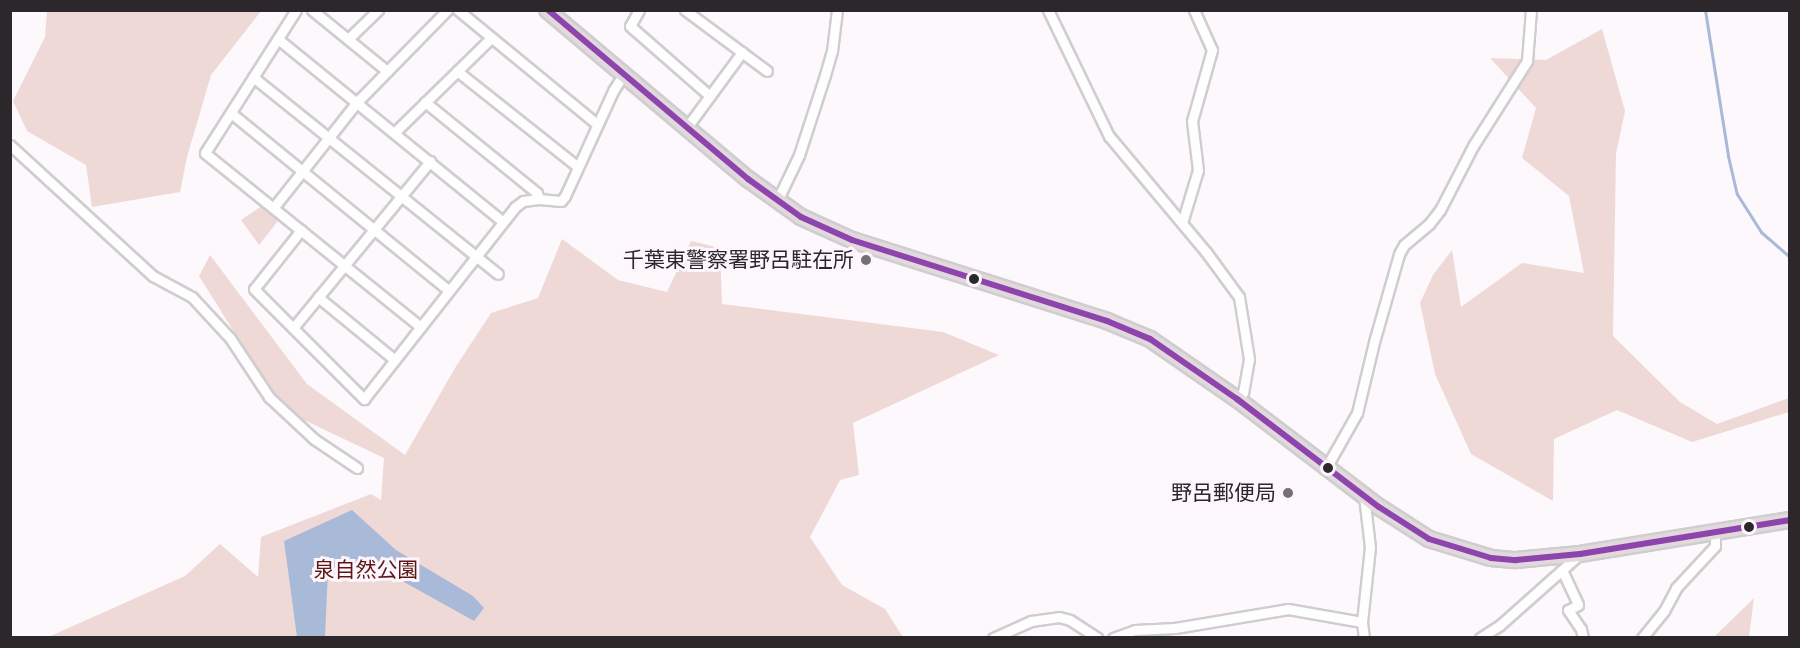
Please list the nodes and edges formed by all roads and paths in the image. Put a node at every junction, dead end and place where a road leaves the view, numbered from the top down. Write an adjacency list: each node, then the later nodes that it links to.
1 (296, 10): 14 (street)
2 (312, 10): 15 (street)
3 (378, 10): 15 (street)
4 (447, 10): 17 (street)
5 (458, 10): 13 (street)
6 (547, 10): 20 (highway)
7 (639, 10): 22 (street)
8 (685, 10): 16 (street)
9 (837, 10): 36 (street)
10 (1048, 10): 39 (street)
11 (1194, 10): 39 (street)
12 (1531, 10): 51 (street)
13 (491, 38): 18 (street); 26 (street)
14 (278, 39): 21 (street); 23 (street)
15 (348, 39): 17 (street)
16 (742, 52): 19 (street); 22 (street)
17 (387, 71): 23 (street)
18 (457, 71): 24 (street); 32 (street)
19 (767, 71)
20 (623, 75): 26 (street); 27 (highway)
21 (253, 77): 25 (street); 29 (street)
22 (710, 96): 27 (street)
23 (357, 102): 28 (street); 29 (street)
24 (425, 102): 28 (street); 35 (street)
25 (231, 112): 33 (street); 37 (street)
26 (597, 124): 32 (street)
27 (687, 127): 36 (highway)
28 (395, 132): 31 (street)
29 (329, 137): 33 (street); 34 (street)
30 (10, 146): 52 (street)
31 (430, 161): 34 (street); 38 (street)
32 (578, 167): 35 (street)
33 (303, 171): 37 (street); 40 (street)
34 (402, 196): 40 (street); 42 (street)
35 (539, 199): 38 (street)
36 (777, 201): 50 (highway)
37 (274, 207): 41 (street)
38 (502, 221): 42 (street)
39 (1182, 223): 50 (street)
40 (375, 229): 43 (street); 45 (street)
41 (301, 230): 43 (street); 48 (street)
42 (475, 256): 44 (street); 45 (street)
43 (345, 265): 46 (street); 47 (street)
44 (498, 274)
45 (449, 291): 47 (street)
46 (318, 297): 48 (street); 49 (street)
47 (421, 327): 49 (street)
48 (293, 328): 49 (street)
49 (395, 360)
50 (1237, 399): 51 (highway)
51 (1327, 466): 53 (highway)
52 (357, 468)
53 (1364, 496): 56 (highway); 58 (street)
54 (1790, 520): 55 (highway)
55 (1715, 531): 56 (highway); 65 (street)
56 (1580, 554): 57 (street)
57 (1562, 570): 63 (street); 64 (street)
58 (1362, 622): 61 (street); 62 (street)
59 (993, 638): 60 (street)
60 (1098, 638)
61 (1113, 638)
62 (1364, 638)
63 (1480, 638)
64 (1583, 638)
65 (1642, 638)

